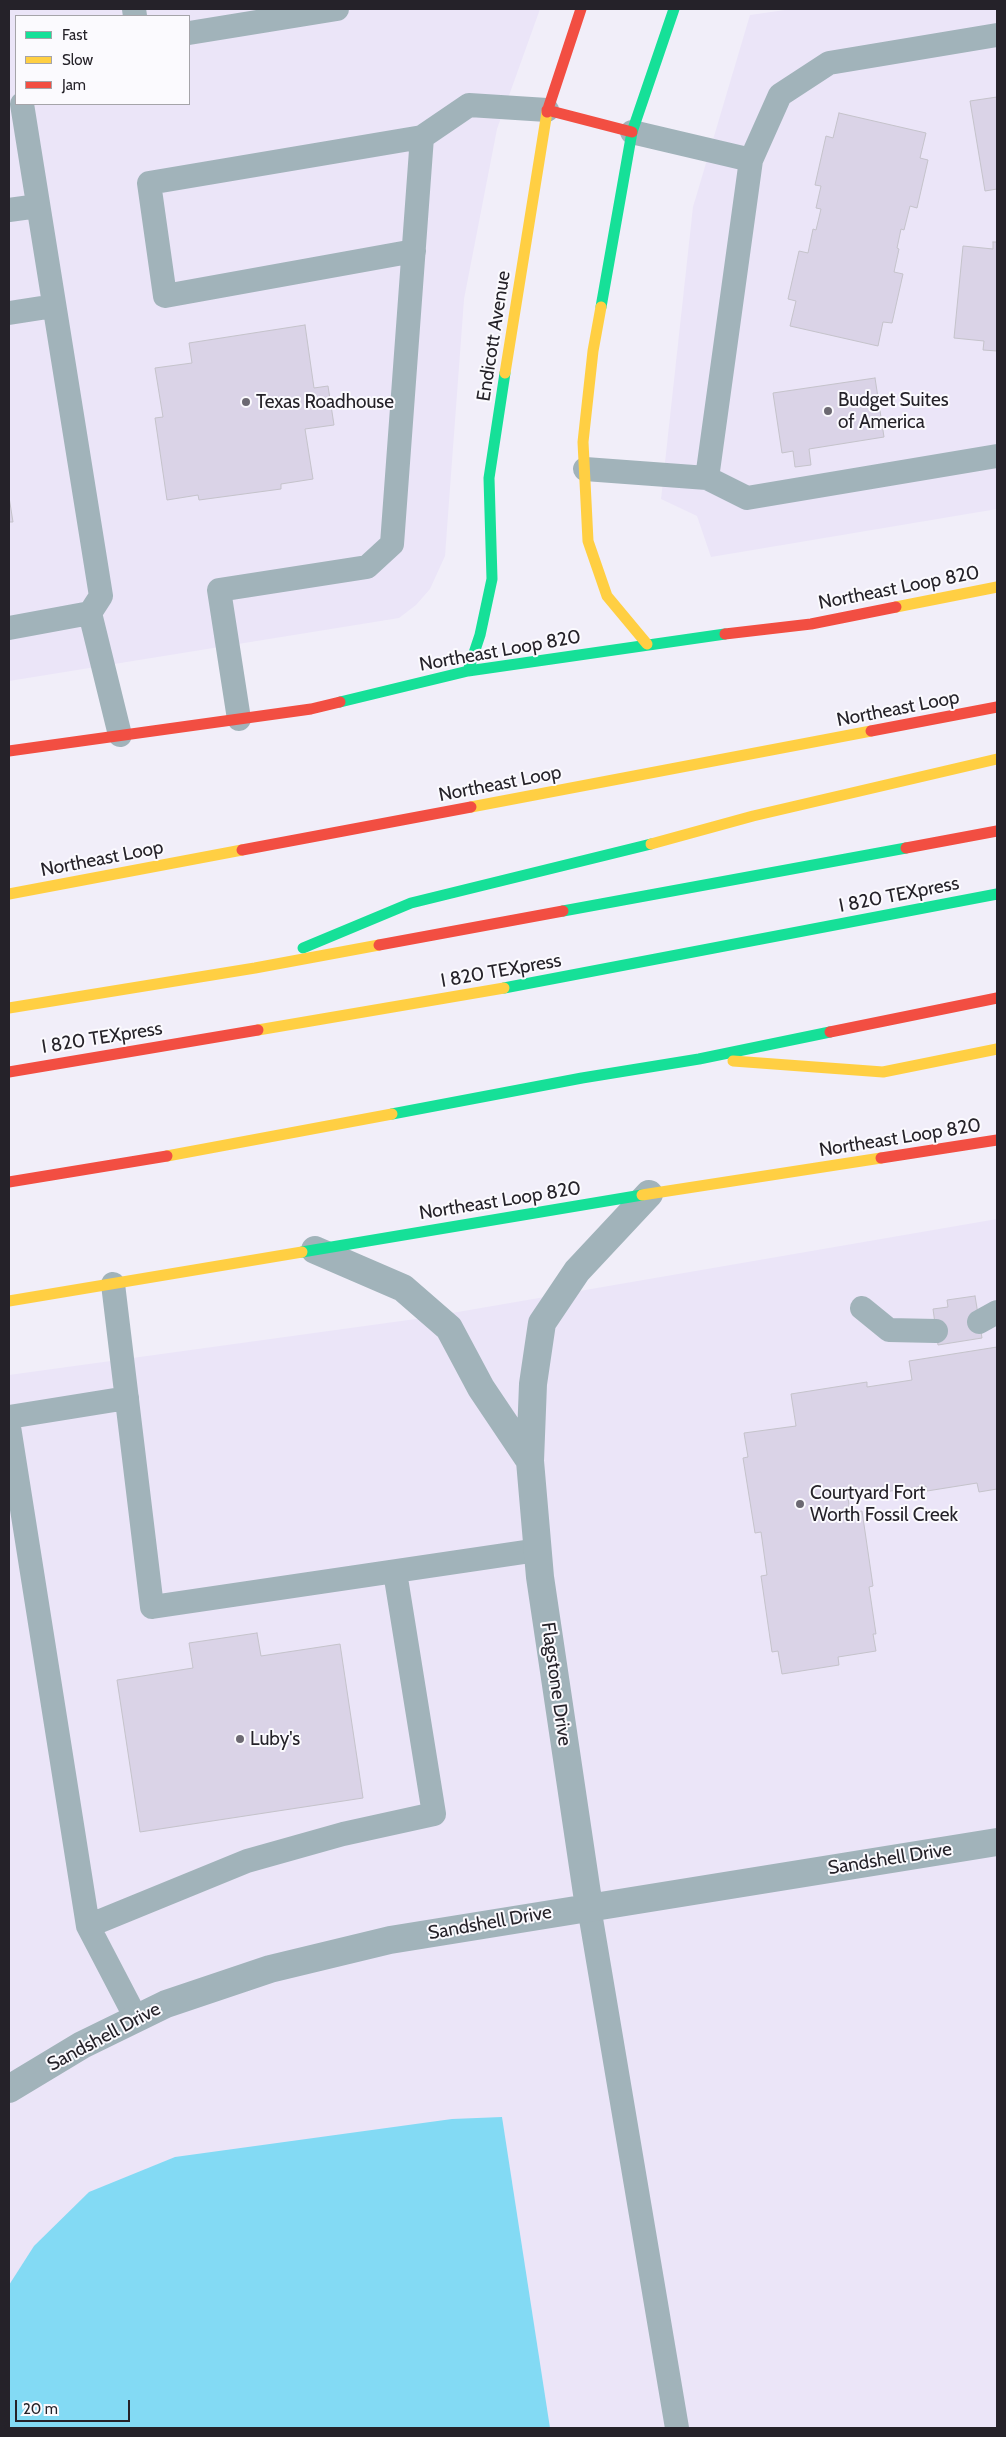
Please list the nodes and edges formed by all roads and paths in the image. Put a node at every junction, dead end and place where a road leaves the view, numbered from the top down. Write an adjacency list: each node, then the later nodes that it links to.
1 (336, 9): 4 (lane)
2 (581, 9): 7 (main road, Endicott Avenue)
3 (674, 9): 8 (main road)
4 (190, 33)
5 (997, 35): 10 (lane)
6 (22, 105): 11 (lane)
7 (547, 110): 8 (main road); 9 (lane); 23 (main road, Endicott Avenue)
8 (632, 132): 10 (lane); 17 (main road)
9 (422, 137): 13 (lane); 13 (lane)
10 (751, 160): 18 (lane)
11 (38, 206): 12 (lane); 14 (lane)
12 (9, 210)
13 (414, 251): 25 (lane)
14 (54, 306): 15 (lane); 20 (lane)
15 (9, 313)
16 (997, 456): 18 (lane)
17 (584, 469): 18 (lane); 22 (main road)
18 (708, 478)
19 (997, 587): 22 (main road, Northeast Loop 820)
20 (90, 613): 21 (lane); 26 (lane)
21 (9, 628)
22 (647, 644): 23 (main road, Northeast Loop 820)
23 (468, 672): 25 (main road, Northeast Loop 820)
24 (997, 707): 30 (main road, Northeast Loop)
25 (240, 719): 26 (main road, Northeast Loop 820)
26 (120, 735): 27 (main road, Northeast Loop 820)
27 (9, 751)
28 (997, 759): 32 (main road)
29 (997, 831): 32 (main road)
30 (9, 894)
31 (997, 894): 37 (main road, I 820 TEXpress)
32 (255, 968): 34 (main road)
33 (997, 998): 36 (main road)
34 (9, 1008)
35 (997, 1049): 36 (main road)
36 (699, 1059): 39 (main road)
37 (9, 1072)
38 (997, 1140): 40 (main road, Northeast Loop 820)
39 (9, 1182)
40 (649, 1194): 41 (main road, Northeast Loop 820); 49 (street, Flagstone Drive)
41 (315, 1250): 42 (main road, Northeast Loop 820); 49 (street, Flagstone Drive)
42 (113, 1284): 43 (main road, Northeast Loop 820); 46 (lane)
43 (9, 1301)
44 (862, 1308): 45 (lane)
45 (936, 1331)
46 (127, 1398): 47 (lane); 51 (lane)
47 (9, 1417)
48 (9, 1427): 54 (lane)
49 (530, 1461): 50 (street, Flagstone Drive)
50 (538, 1550): 51 (lane); 53 (street, Flagstone Drive)
51 (395, 1572): 54 (lane)
52 (997, 1842): 53 (street, Sandshell Drive)
53 (589, 1906): 55 (street, Sandshell Drive); 57 (lane)
54 (88, 1926): 55 (lane)
55 (136, 2018): 56 (street, Sandshell Drive)
56 (9, 2089)
57 (677, 2428)

